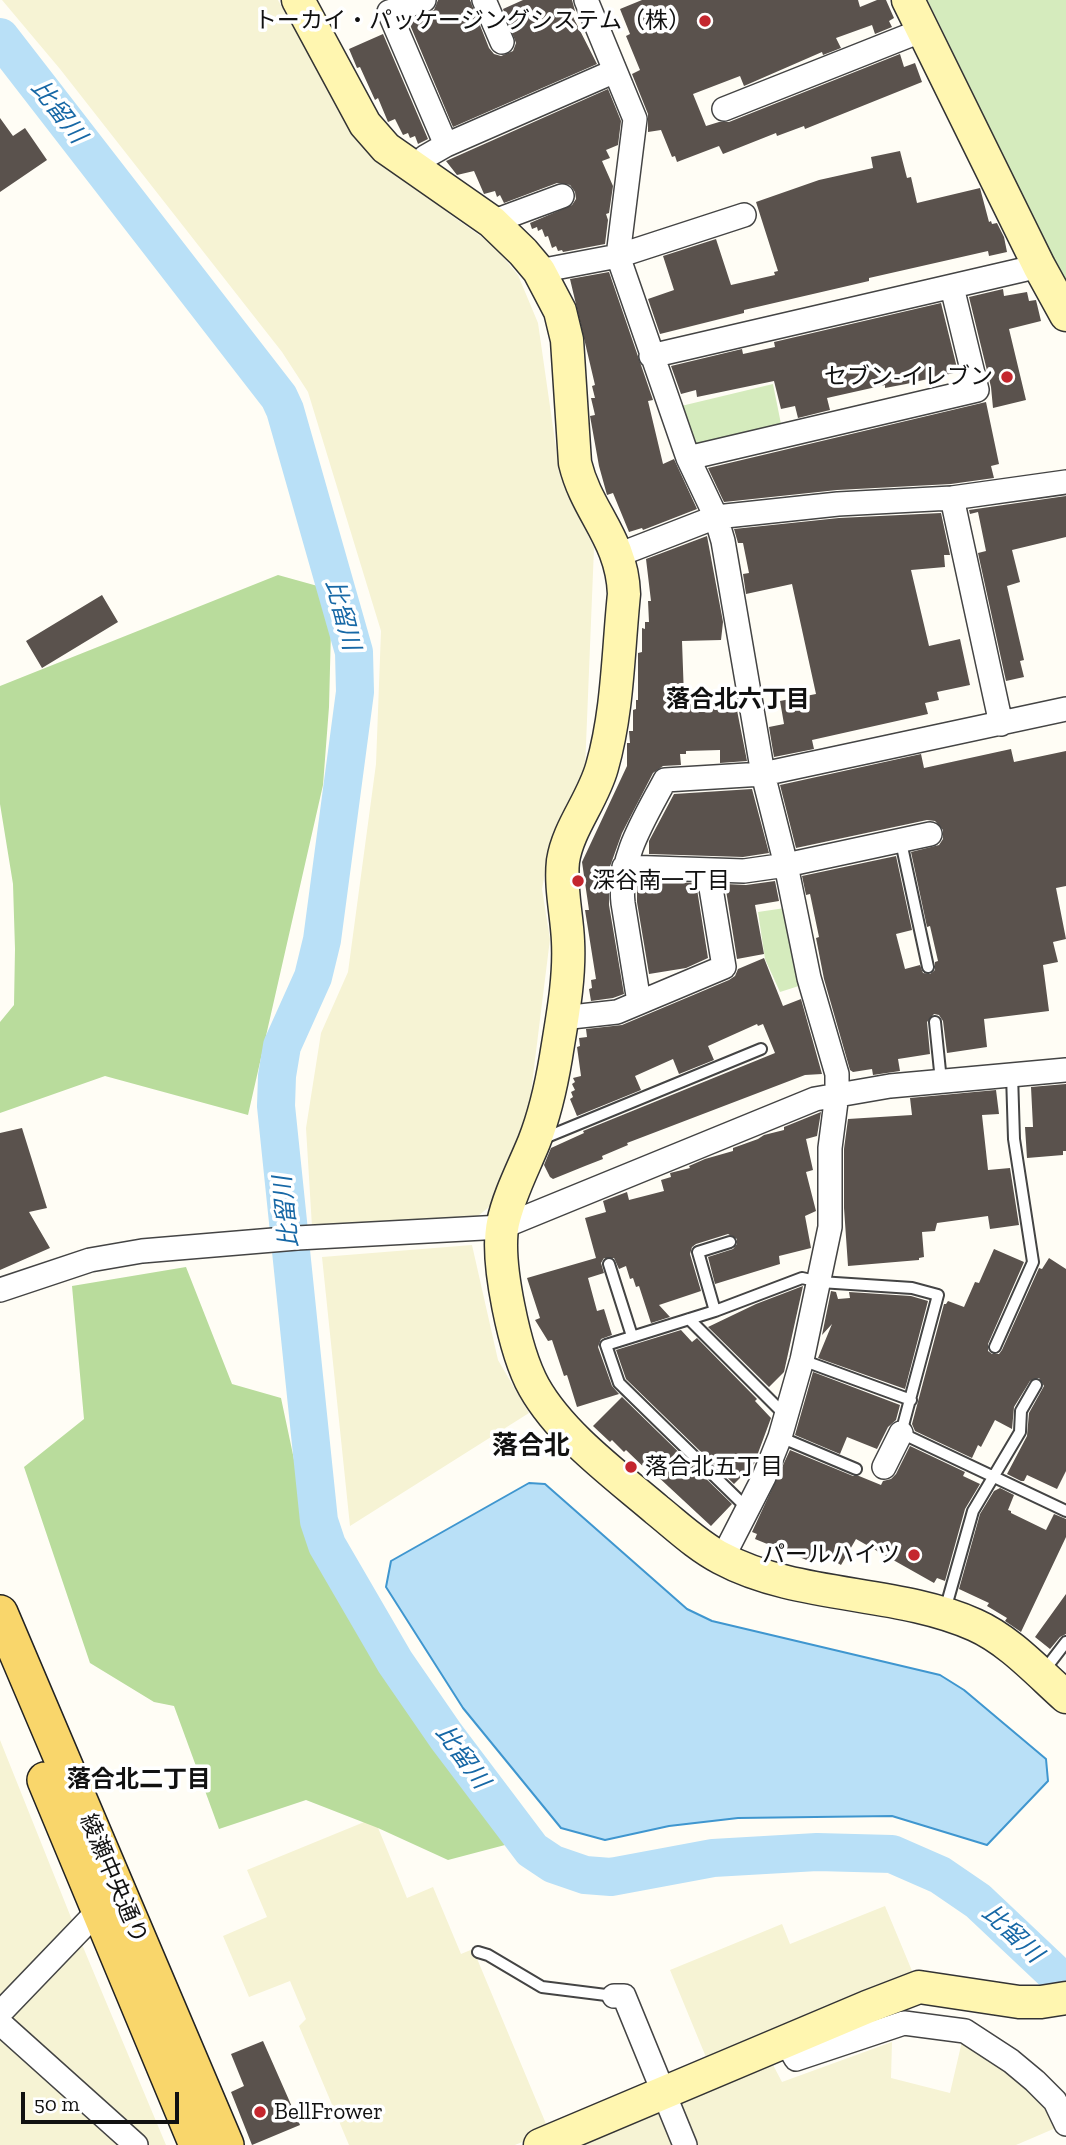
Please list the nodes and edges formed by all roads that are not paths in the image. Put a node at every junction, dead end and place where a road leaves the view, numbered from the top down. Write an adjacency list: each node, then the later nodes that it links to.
1 (298, 0): 11 (street)
2 (424, 0): 10 (street)
3 (484, 0): 7 (street)
4 (586, 0): 8 (street)
5 (908, 0): 6 (street)
6 (923, 30): 9 (street); 16 (street)
7 (502, 42)
8 (615, 71): 10 (street); 15 (street)
9 (724, 109)
10 (446, 145): 11 (street)
11 (417, 170): 14 (street)
12 (562, 196): 14 (street)
13 (744, 215): 15 (street)
14 (492, 222): 17 (street)
15 (618, 256): 17 (street); 20 (street)
16 (1039, 266): 18 (street); 19 (street)
17 (539, 271): 25 (street)
18 (952, 287): 20 (street); 21 (street)
19 (1066, 315)
20 (651, 356): 21 (street)
21 (688, 458): 24 (street)
22 (1066, 482): 23 (street)
23 (952, 498): 24 (street); 27 (street)
24 (716, 517): 25 (street); 28 (street)
25 (618, 555): 36 (street)
26 (1066, 709): 27 (street)
27 (1001, 724): 28 (street)
28 (763, 774): 31 (street); 32 (street)
29 (930, 834): 30 (street)
30 (901, 842): 31 (street); 34 (lane)
31 (786, 865): 33 (street); 42 (street)
32 (624, 867): 33 (street); 35 (street)
33 (708, 870): 35 (street)
34 (928, 967)
35 (639, 1002): 36 (street)
36 (562, 1018): 43 (street)
37 (935, 1022): 41 (lane)
38 (761, 1049): 43 (lane)
39 (1066, 1070): 40 (street)
40 (1012, 1074): 41 (street); 52 (lane)
41 (941, 1081): 42 (street)
42 (837, 1094): 44 (street); 47 (street)
43 (533, 1143): 44 (street)
44 (502, 1227): 48 (street); 63 (street)
45 (730, 1242): 49 (lane)
46 (609, 1265): 51 (lane)
47 (820, 1282): 49 (lane); 53 (street); 55 (lane)
48 (0, 1290)
49 (715, 1311): 50 (lane)
50 (688, 1319): 51 (lane); 56 (lane)
51 (632, 1336): 61 (lane)
52 (995, 1347)
53 (802, 1360): 55 (lane); 56 (street)
54 (1036, 1385): 60 (lane)
55 (911, 1400): 57 (lane)
56 (783, 1426): 59 (lane); 61 (street)
57 (901, 1433): 58 (street); 60 (lane)
58 (884, 1467)
59 (856, 1469)
60 (993, 1477): 62 (lane); 65 (lane)
61 (747, 1508): 63 (street)
62 (1066, 1511)
63 (722, 1559): 65 (street)
64 (0, 1613): 81 (main road, 綾瀬中央通り)
65 (945, 1613): 68 (street)
66 (1066, 1642): 68 (lane)
67 (0, 1673): 70 (main road, 綾瀬中央通り)
68 (1041, 1674): 69 (street)
69 (1066, 1697)
70 (99, 1910): 74 (street); 80 (main road, 綾瀬中央通り)
71 (478, 1952): 72 (lane)
72 (614, 1996): 77 (street)
73 (1063, 1999): 76 (street)
74 (0, 2013)
75 (0, 2023): 79 (street)
76 (786, 2042): 77 (street); 78 (street)
77 (664, 2094): 82 (street); 83 (street)
78 (1066, 2124)
79 (136, 2145)
80 (197, 2145)
81 (226, 2145)
82 (540, 2145)
83 (685, 2145)

